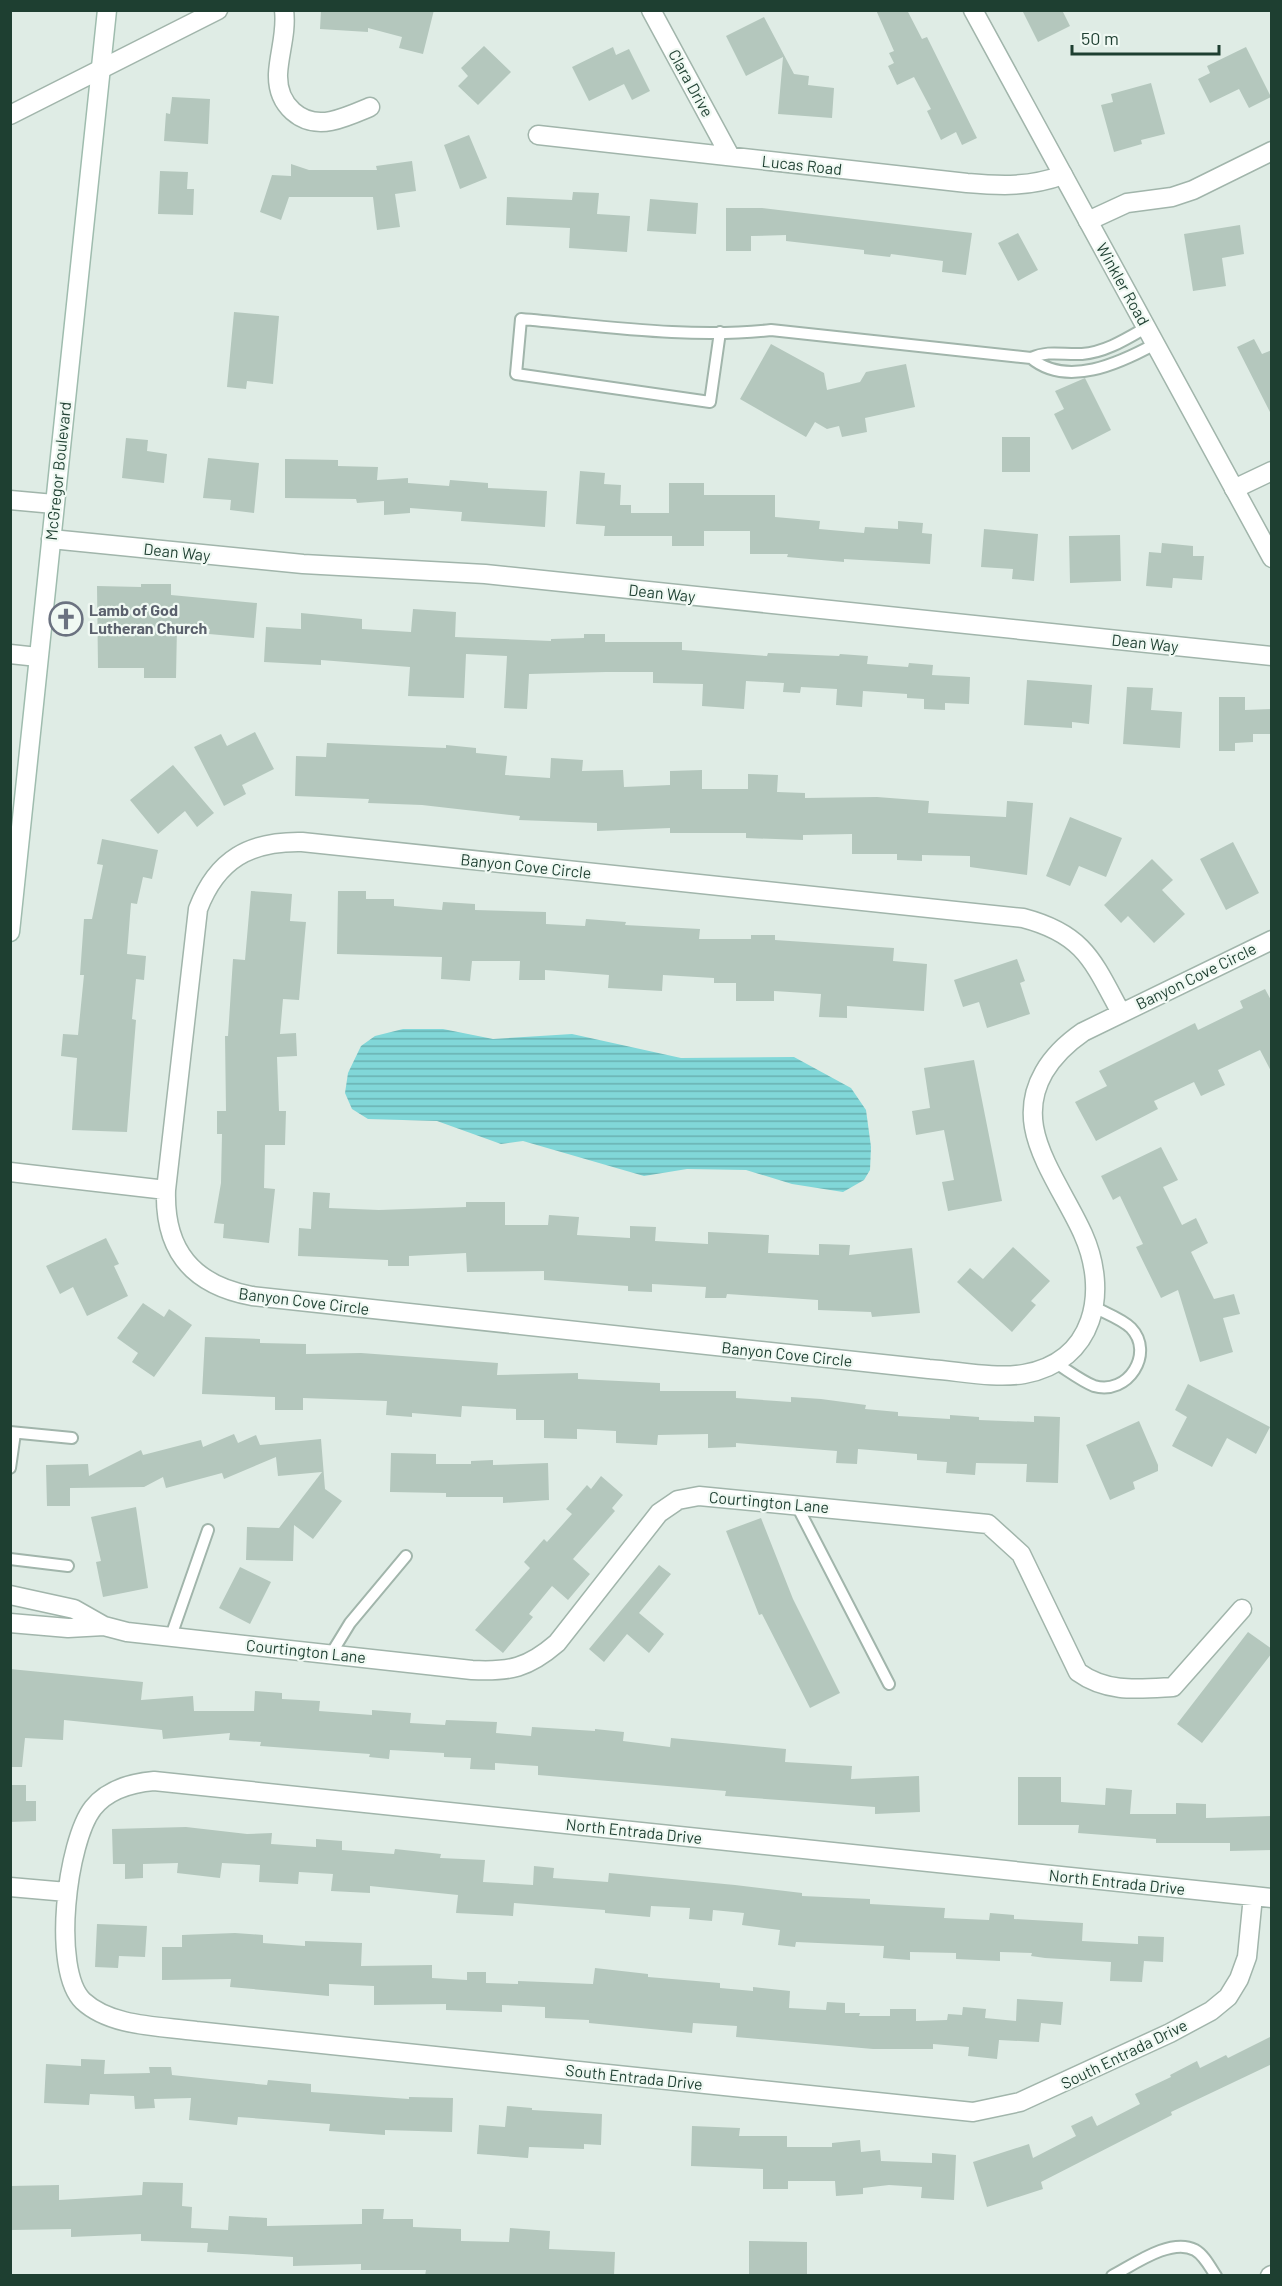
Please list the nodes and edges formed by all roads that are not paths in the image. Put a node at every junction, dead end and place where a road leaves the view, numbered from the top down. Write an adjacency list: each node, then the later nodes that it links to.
1 (107, 10): 6 (street, McGregor Boulevard)
2 (218, 10): 6 (street)
3 (284, 10): 7 (street)
4 (651, 10): 11 (street, Clara Drive)
5 (973, 10): 12 (street, Winkler Road)
6 (101, 67): 8 (street); 21 (street, McGregor Boulevard)
7 (370, 107)
8 (10, 114)
9 (538, 135): 11 (street, Lucas Road)
10 (1272, 151): 13 (street)
11 (730, 156): 12 (street, Lucas Road)
12 (1064, 175): 13 (street, Winkler Road)
13 (1088, 221): 14 (street, Winkler Road)
14 (1147, 327): 16 (street, Winkler Road); 17 (lane)
15 (720, 332): 15 (lane); 17 (lane)
16 (1155, 344): 17 (lane); 19 (street, Winkler Road)
17 (1031, 358)
18 (1272, 471): 19 (street)
19 (1234, 489): 23 (street, Winkler Road)
20 (10, 500): 21 (street)
21 (54, 504): 22 (street, McGregor Boulevard)
22 (51, 539): 25 (street, Dean Way); 26 (street, McGregor Boulevard)
23 (1272, 558)
24 (10, 654): 26 (street)
25 (1272, 656)
26 (38, 657): 27 (street, McGregor Boulevard)
27 (10, 932)
28 (1272, 940): 29 (street, Banyon Cove Circle)
29 (1121, 1013): 31 (street, Banyon Cove Circle); 32 (street, Banyon Cove Circle)
30 (10, 1172): 31 (street)
31 (166, 1190): 33 (street, Banyon Cove Circle)
32 (1094, 1307): 33 (street, Banyon Cove Circle); 33 (lane)
33 (1054, 1362)
34 (13, 1433): 35 (lane); 36 (lane)
35 (72, 1438)
36 (10, 1468)
37 (796, 1504): 43 (street, Courtington Lane); 47 (street, Courtington Lane); 48 (lane)
38 (208, 1530): 46 (lane)
39 (406, 1556): 47 (lane)
40 (10, 1559): 41 (lane)
41 (68, 1566)
42 (10, 1595): 45 (street, Courtington Lane)
43 (1242, 1609)
44 (10, 1623): 45 (street, Courtington Lane)
45 (104, 1626): 46 (street, Courtington Lane)
46 (171, 1636): 47 (street, Courtington Lane)
47 (331, 1654)
48 (889, 1684)
49 (10, 1887): 50 (street)
50 (67, 1892): 51 (street, North Entrada Drive); 51 (street, South Entrada Drive)
51 (1253, 1896): 52 (street, North Entrada Drive)
52 (1272, 1898)
53 (1112, 2276): 54 (lane)
54 (1216, 2276)

